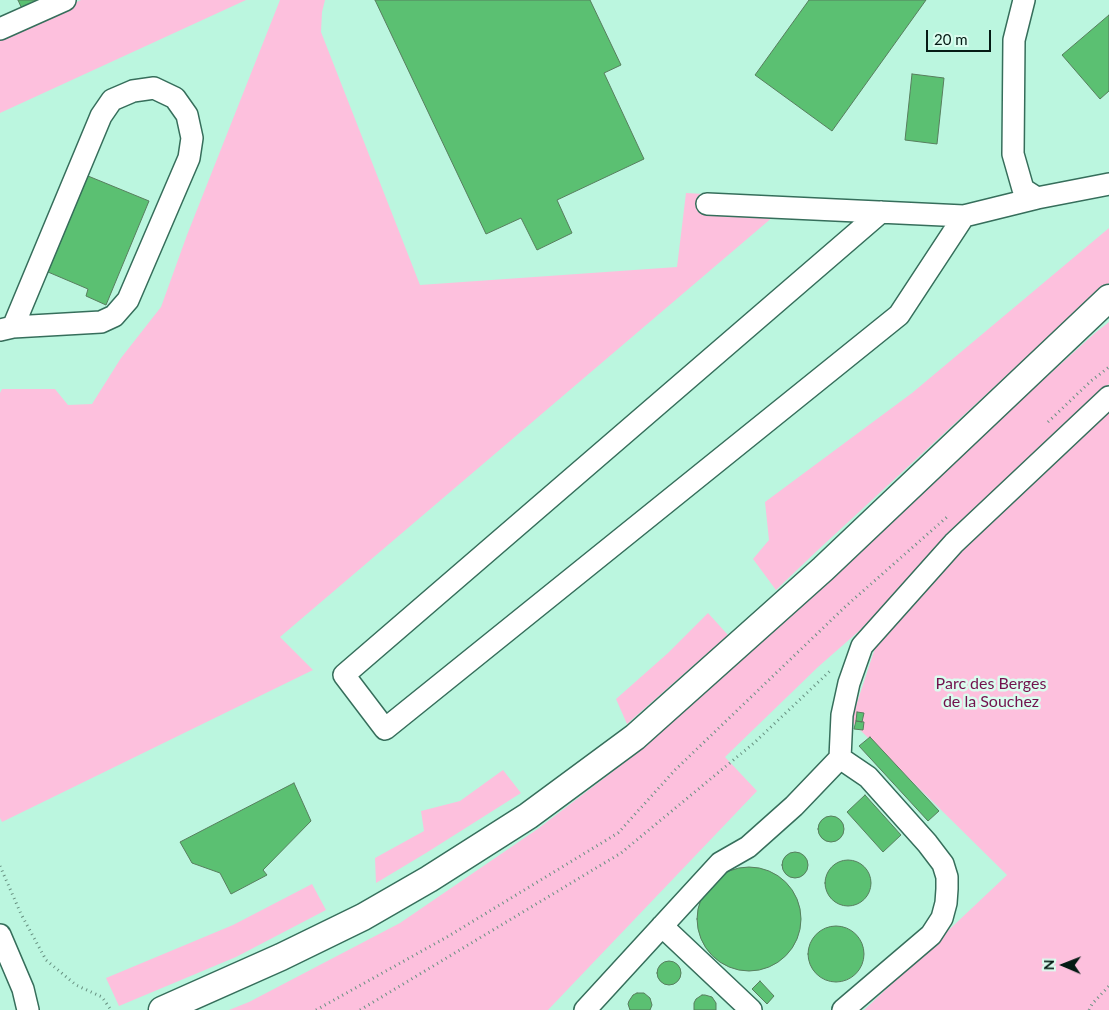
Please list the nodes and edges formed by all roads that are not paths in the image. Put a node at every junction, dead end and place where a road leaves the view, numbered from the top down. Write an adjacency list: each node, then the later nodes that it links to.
1 (65, 0): 3 (street)
2 (1024, 0): 5 (street)
3 (0, 29)
4 (1106, 183): 5 (street)
5 (1037, 198): 8 (street)
6 (708, 204): 7 (street)
7 (881, 212): 8 (street); 8 (street)
8 (964, 216)
9 (1109, 298): 16 (main road)
10 (6, 328): 10 (street)
11 (1109, 397): 12 (street)
12 (840, 758): 13 (street); 19 (street)
13 (662, 926): 17 (street); 18 (street)
14 (0, 935): 15 (street)
15 (28, 1010)
16 (162, 1010)
17 (585, 1010)
18 (751, 1010)
19 (842, 1010)

